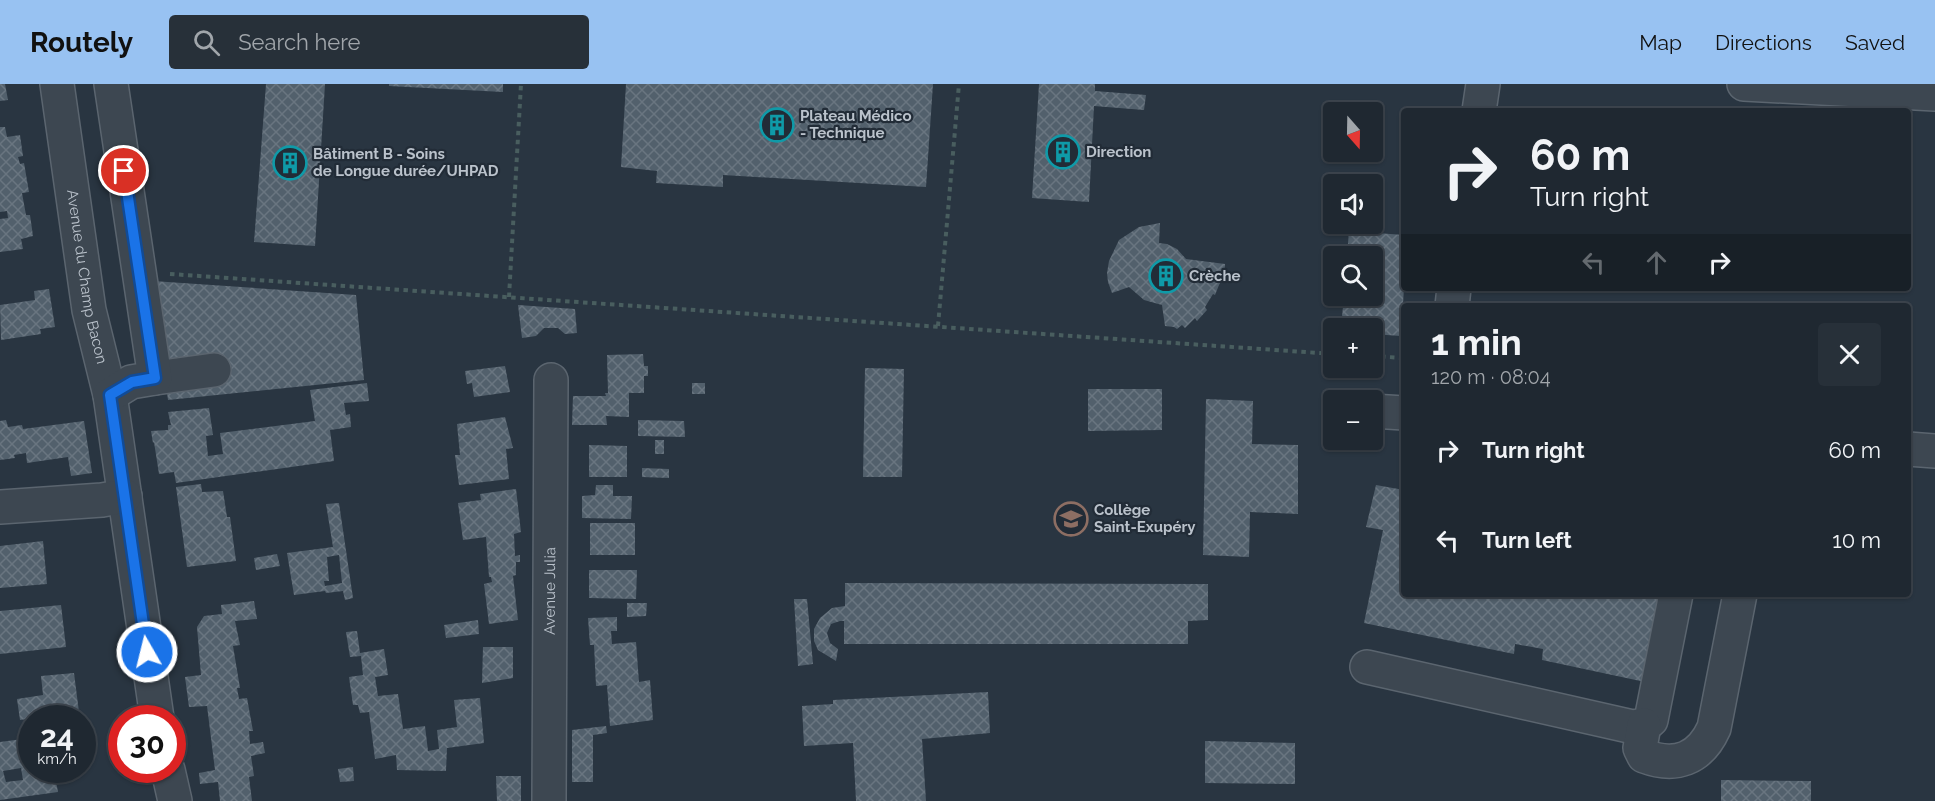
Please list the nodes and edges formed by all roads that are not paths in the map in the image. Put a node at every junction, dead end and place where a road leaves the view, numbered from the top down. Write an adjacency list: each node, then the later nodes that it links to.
1 (57, 84): 10 (street, Avenue du Champ Bacon)
2 (111, 84): 8 (street)
3 (1483, 84): 6 (street)
4 (1744, 84): 5 (street)
5 (1935, 94)
6 (1479, 108)
7 (214, 370): 8 (street)
8 (155, 378): 10 (street)
9 (551, 381): 26 (street, Avenue Julia)
10 (110, 395): 15 (street, Avenue du Champ Bacon)
11 (1383, 412): 12 (street)
12 (1401, 413)
13 (1911, 449): 14 (street)
14 (1935, 451)
15 (125, 496): 16 (street); 20 (street, Avenue du Champ Bacon)
16 (0, 507)
17 (1675, 597): 21 (street)
18 (1739, 597): 21 (street)
19 (1367, 667): 21 (street)
20 (155, 705)
21 (1644, 725)
22 (157, 783): 24 (street)
23 (171, 783): 25 (street)
24 (156, 801)
25 (175, 801)
26 (549, 801)

